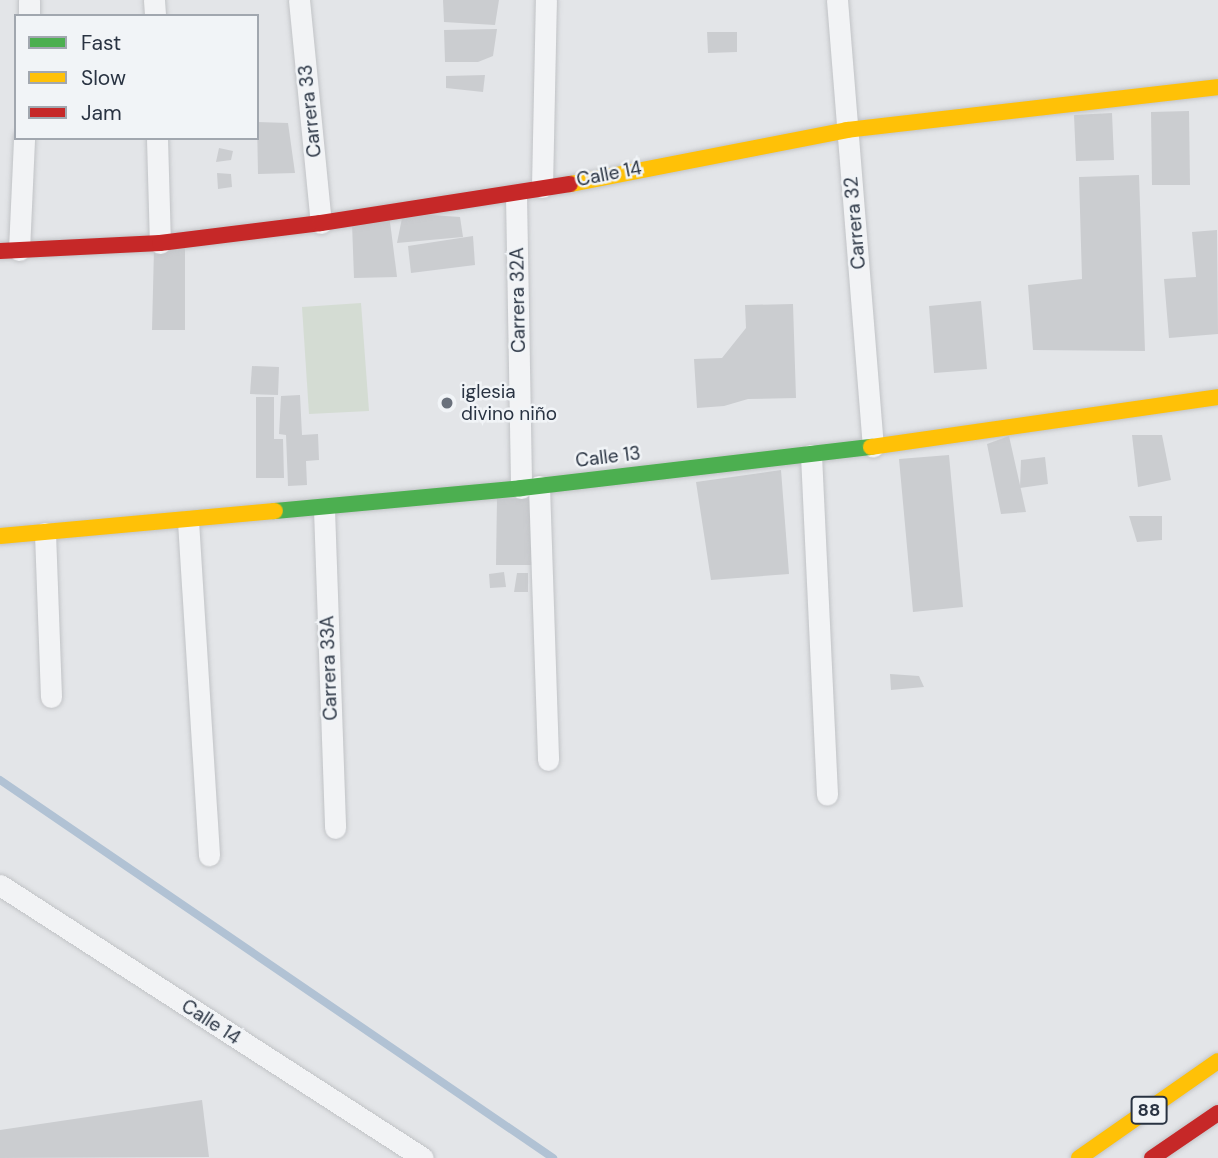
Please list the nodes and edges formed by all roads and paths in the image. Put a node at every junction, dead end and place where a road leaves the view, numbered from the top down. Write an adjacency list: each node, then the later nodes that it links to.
1 (299, 0): 10 (street, Carrera 33)
2 (546, 0): 8 (street)
3 (837, 0): 5 (street, Carrera 32)
4 (1218, 87): 5 (main road, Calle 14)
5 (847, 130): 8 (main road, Calle 14); 14 (street, Carrera 32)
6 (24, 140): 12 (street)
7 (157, 140): 11 (street)
8 (542, 187): 9 (main road, Calle 14)
9 (516, 195): 10 (main road, Calle 14); 16 (street, Carrera 32A)
10 (321, 223): 11 (main road, Calle 14)
11 (160, 243): 12 (main road, Calle 14)
12 (10, 251)
13 (1218, 397): 14 (main road, Calle 13)
14 (873, 447): 15 (main road, Calle 13)
15 (811, 455): 16 (main road, Calle 13); 23 (street)
16 (530, 487): 17 (main road, Calle 13); 22 (street, Carrera 32A)
17 (324, 509): 18 (main road, Calle 13); 24 (street, Carrera 33A)
18 (188, 521): 19 (main road, Calle 13); 25 (street)
19 (45, 533): 20 (main road, Calle 13); 21 (street)
20 (0, 536)
21 (51, 697)
22 (548, 760)
23 (827, 795)
24 (335, 828)
25 (209, 855)
26 (0, 885): 29 (street, Calle 14)
27 (1218, 1061): 30 (main road, 88)
28 (1218, 1113): 31 (main road, 88)
29 (423, 1158)
30 (1079, 1158)
31 (1152, 1158)

